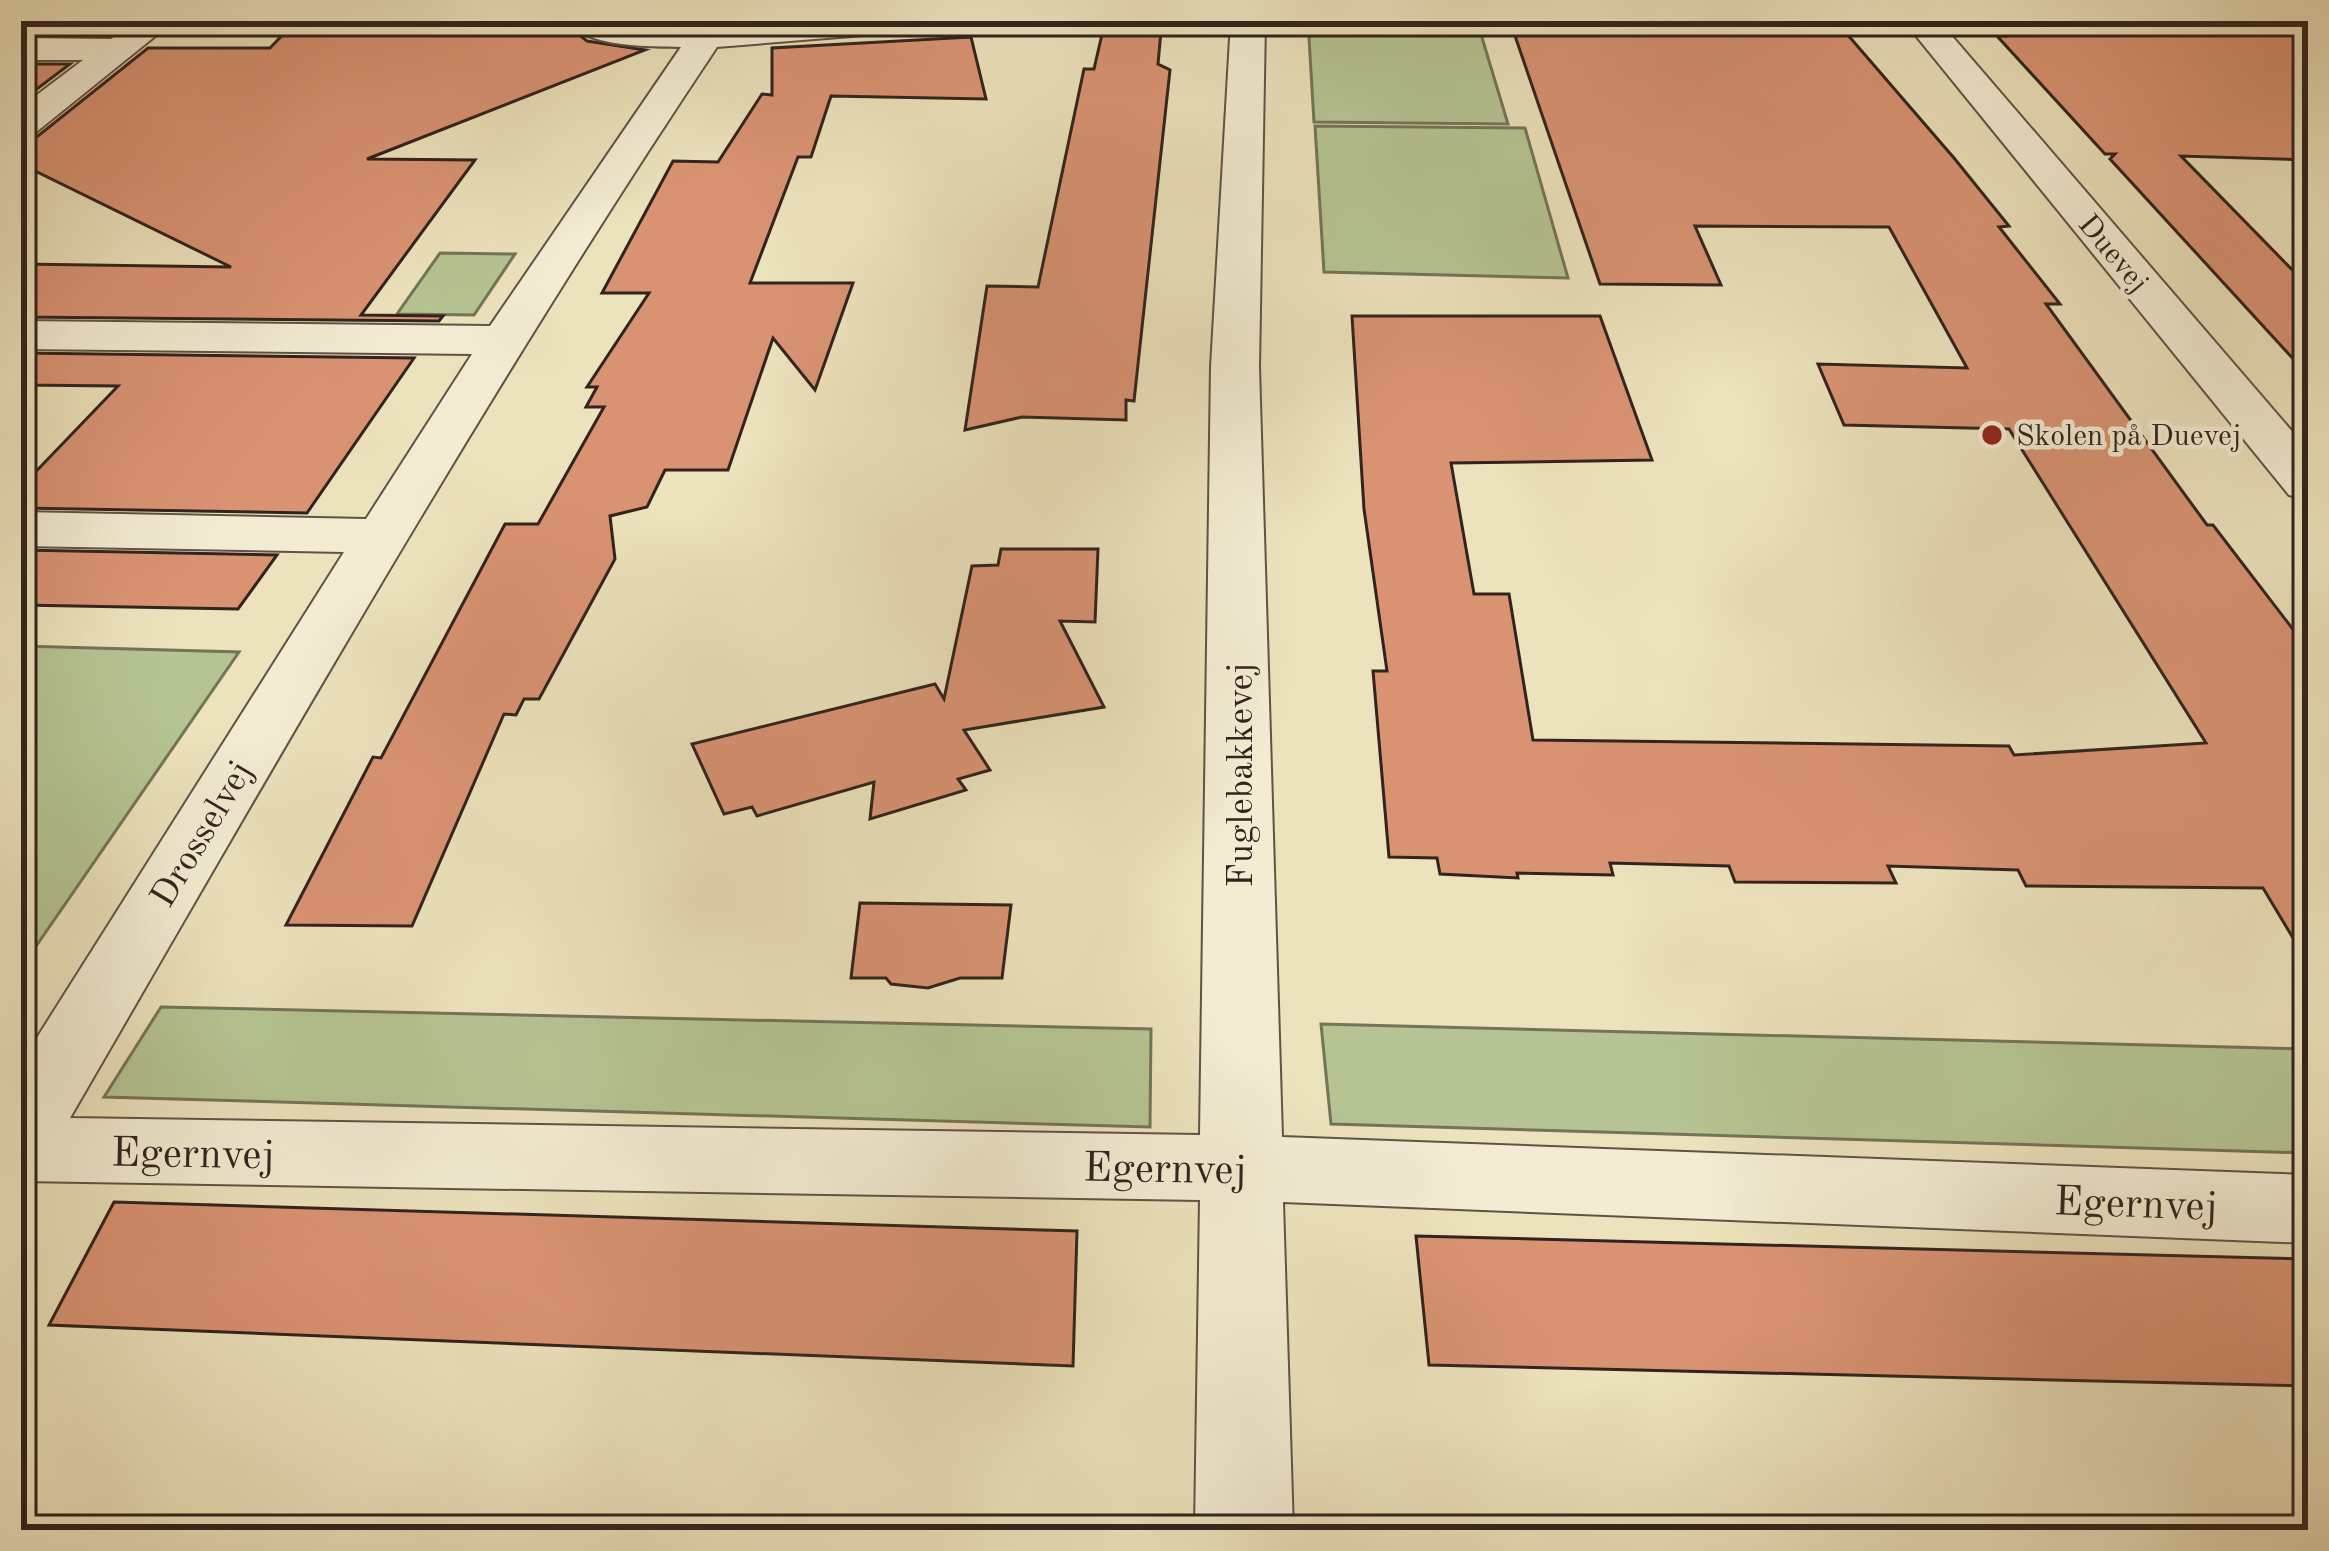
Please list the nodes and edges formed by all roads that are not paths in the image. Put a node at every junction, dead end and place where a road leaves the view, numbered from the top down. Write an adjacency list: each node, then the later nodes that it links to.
1 (157, 21): 8 (street)
2 (583, 21): 6 (street)
3 (914, 21): 6 (street)
4 (1248, 21): 17 (street, Fuglebakkevej)
5 (1921, 21): 12 (street, Duevej)
6 (712, 28): 11 (street, Drosselvej)
7 (21, 49): 8 (street)
8 (119, 50): 9 (street)
9 (21, 125)
10 (21, 334): 11 (street)
11 (505, 340): 14 (street, Drosselvej)
12 (2308, 484)
13 (21, 529): 14 (street)
14 (382, 536): 15 (street, Drosselvej)
15 (21, 1131)
16 (21, 1149): 17 (street, Egernvej)
17 (1238, 1168): 18 (street, Egernvej); 19 (street, Fuglebakkevej)
18 (2308, 1209)
19 (1244, 1530)

